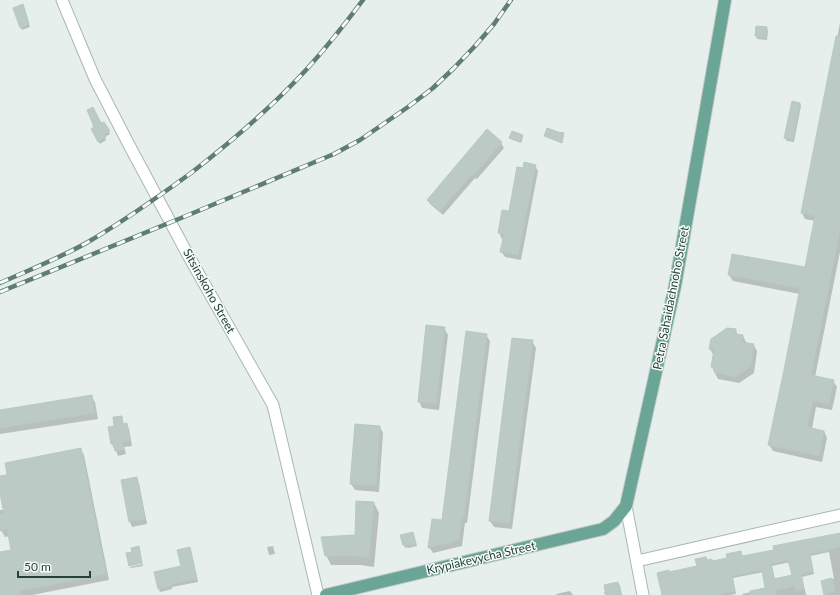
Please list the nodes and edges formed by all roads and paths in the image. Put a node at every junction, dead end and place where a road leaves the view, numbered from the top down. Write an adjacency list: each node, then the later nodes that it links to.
1 (62, 0): 6 (street, Sitsinskoho Street)
2 (725, 0): 3 (main road, Petra Sahaidachnoho Street)
3 (626, 506): 5 (street, Petra Sahaidachnoho Street); 7 (main road, Krypiakevycha Street)
4 (840, 515): 5 (street)
5 (637, 561): 8 (street, Petra Sahaidachnoho Street)
6 (318, 595)
7 (326, 595)
8 (643, 595)

